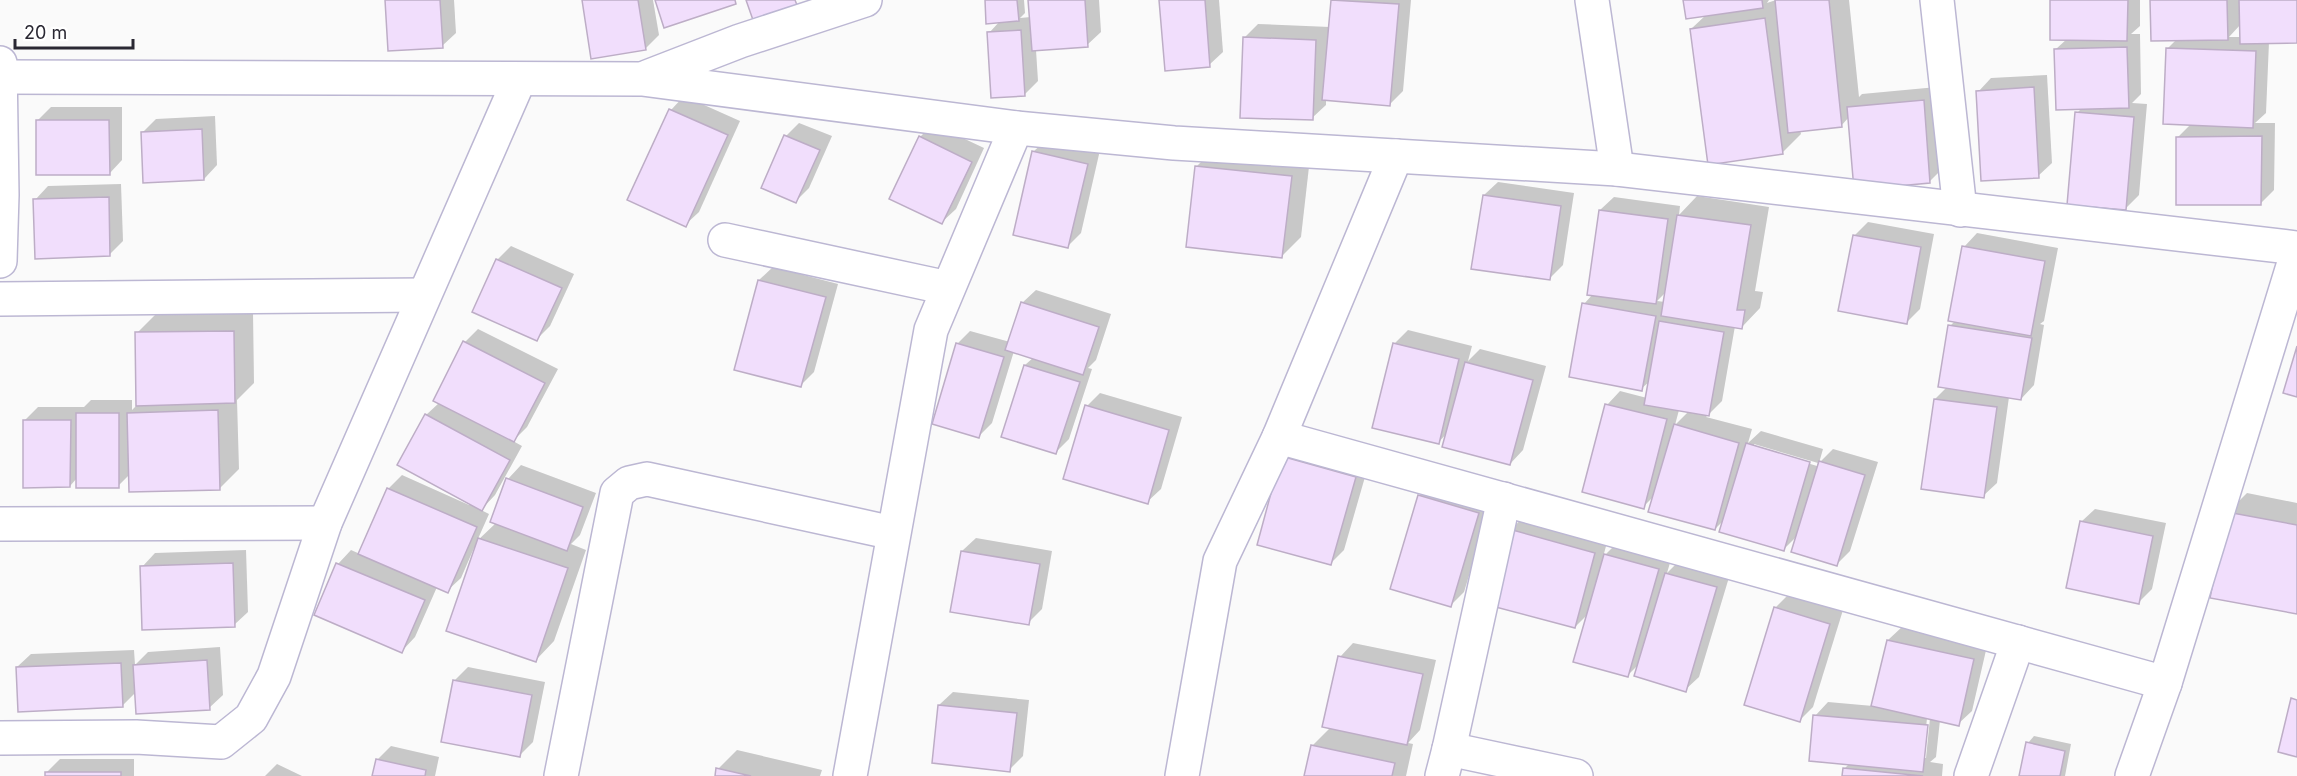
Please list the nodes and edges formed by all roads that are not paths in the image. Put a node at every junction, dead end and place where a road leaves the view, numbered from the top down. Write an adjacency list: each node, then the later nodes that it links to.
1 (865, 0): 5 (street)
2 (1592, 0): 9 (street)
3 (1937, 0): 10 (street)
4 (0, 72): 6 (street); 14 (street)
5 (642, 79): 6 (street); 7 (street)
6 (519, 80): 16 (street)
7 (1016, 128): 8 (street); 15 (street)
8 (1396, 156): 9 (street); 18 (street)
9 (1617, 169): 10 (street)
10 (1960, 210): 12 (street)
11 (725, 240): 15 (street)
12 (2297, 248)
13 (2297, 254): 24 (street)
14 (0, 261)
15 (948, 288): 22 (street)
16 (424, 295): 17 (street); 20 (street)
17 (0, 299)
18 (1279, 437): 19 (street); 29 (street)
19 (1504, 500): 23 (street); 26 (street)
20 (325, 523): 21 (street); 25 (street)
21 (0, 524)
22 (893, 533): 27 (street); 28 (street)
23 (2018, 642): 24 (street); 31 (street)
24 (2165, 683): 32 (street)
25 (0, 738)
26 (1446, 762): 30 (street)
27 (561, 776)
28 (850, 776)
29 (1182, 776)
30 (1576, 776)
31 (1971, 776)
32 (2132, 776)

